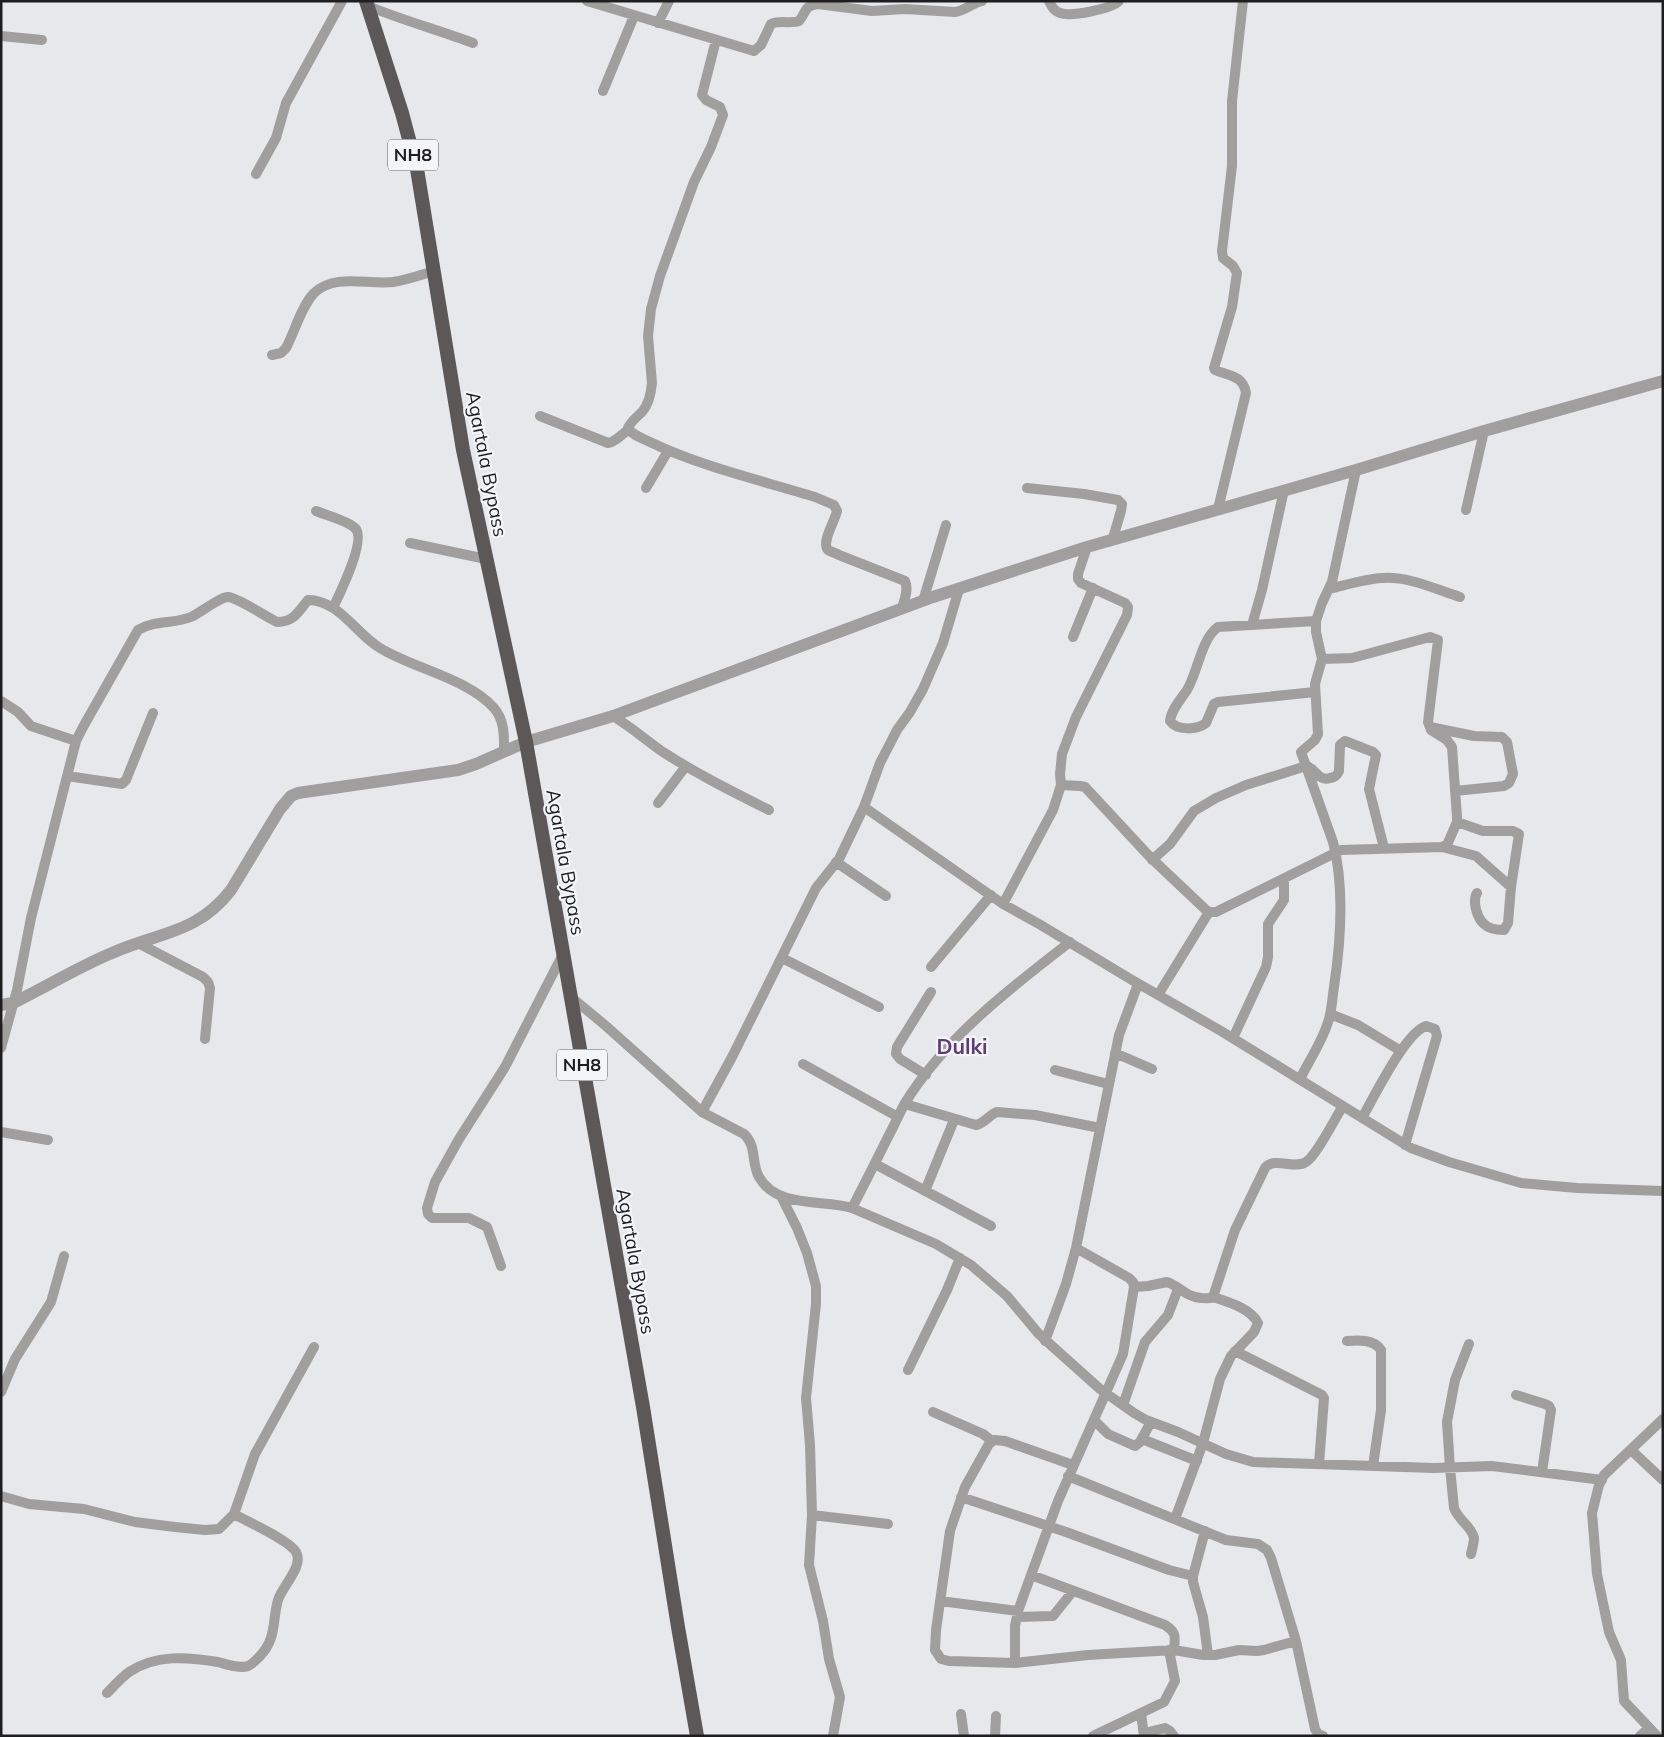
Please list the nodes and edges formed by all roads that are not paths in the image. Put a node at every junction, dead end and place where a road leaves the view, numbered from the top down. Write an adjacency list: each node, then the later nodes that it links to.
1 (342, 1): 16 (street)
2 (587, 1): 9 (street)
3 (669, 1): 10 (street)
4 (982, 1): 13 (street)
5 (1049, 1): 6 (street)
6 (1119, 1)
7 (1243, 1): 28 (street)
8 (367, 4): 14 (street); 17 (highway, Agartala Bypass / NH8)
9 (634, 16): 10 (street); 15 (street)
10 (658, 22): 13 (street)
11 (1, 36): 12 (street)
12 (42, 40)
13 (716, 40): 21 (street)
14 (473, 42)
15 (603, 91)
16 (256, 174)
17 (434, 272): 18 (street); 35 (highway, Agartala Bypass / NH8)
18 (272, 354)
19 (1663, 381): 22 (street)
20 (540, 416): 21 (street)
21 (629, 430): 23 (street)
22 (1484, 430): 24 (street); 29 (street)
23 (668, 451): 25 (street); 42 (street)
24 (1356, 470): 27 (street); 38 (street)
25 (646, 488)
26 (1028, 488): 32 (street)
27 (1284, 490): 28 (street); 44 (street)
28 (1218, 509): 32 (street)
29 (1466, 510)
30 (316, 511): 41 (street)
31 (946, 525): 40 (street)
32 (1113, 538): 34 (street)
33 (410, 543): 35 (street)
34 (1087, 547): 36 (street); 37 (street)
35 (486, 560): 53 (highway, Agartala Bypass / NH8)
36 (1093, 588): 45 (street); 58 (street)
37 (959, 589): 40 (street); 61 (street)
38 (1329, 589): 39 (street); 43 (street)
39 (1460, 596)
40 (922, 602): 42 (street)
41 (333, 608): 52 (street); 54 (street)
42 (902, 609): 50 (street)
43 (1316, 621): 44 (street); 46 (street)
44 (1252, 625): 47 (street)
45 (1073, 637)
46 (1322, 659): 47 (street); 51 (street)
47 (1315, 692): 56 (street)
48 (1, 701): 52 (street)
49 (153, 714): 57 (street)
50 (613, 716): 53 (street); 55 (street)
51 (1429, 727): 59 (street); 59 (street)
52 (76, 741): 57 (street)
53 (526, 742): 54 (street); 78 (highway, Agartala Bypass / NH8)
54 (504, 752): 77 (street)
55 (686, 766): 60 (street); 62 (street)
56 (1306, 766): 65 (street); 66 (street); 67 (street)
57 (67, 776): 85 (street)
58 (1061, 785): 67 (street); 74 (street)
59 (1455, 791): 63 (street)
60 (658, 802)
61 (864, 807): 68 (street); 72 (street)
62 (768, 810)
63 (1457, 822): 64 (street); 70 (street)
64 (1442, 847): 65 (street); 70 (street)
65 (1384, 848): 66 (street)
66 (1336, 852): 69 (street); 87 (street)
67 (1152, 860): 75 (street)
68 (836, 862): 73 (street); 79 (street)
69 (1284, 879): 75 (street); 88 (street)
70 (1511, 887): 71 (street)
71 (1477, 893)
72 (991, 895): 74 (street); 80 (street)
73 (886, 896)
74 (1003, 904): 76 (street)
75 (1210, 912): 83 (street)
76 (1070, 942): 81 (street); 96 (street)
77 (138, 943): 85 (street); 89 (street)
78 (563, 954): 84 (highway, Agartala Bypass / NH8); 118 (street)
79 (782, 958): 86 (street); 101 (street)
80 (931, 967)
81 (1138, 984): 83 (street); 92 (street)
82 (931, 992): 96 (street)
83 (1158, 995): 88 (street)
84 (570, 997): 101 (street); 175 (highway, Agartala Bypass / NH8)
85 (7, 1004): 90 (street)
86 (879, 1008)
87 (1330, 1014): 91 (street); 97 (street)
88 (1233, 1038): 97 (street)
89 (205, 1039)
90 (1, 1048)
91 (1401, 1051): 103 (street); 108 (street)
92 (1115, 1053): 94 (street); 98 (street)
93 (803, 1064): 102 (street)
94 (1152, 1069)
95 (1055, 1070): 98 (street)
96 (926, 1075): 99 (street)
97 (1300, 1079): 100 (street)
98 (1108, 1084): 105 (street)
99 (905, 1104): 102 (street); 104 (street)
100 (1342, 1106): 103 (street); 121 (street)
101 (702, 1112): 112 (street)
102 (898, 1118): 109 (street)
103 (1362, 1118): 108 (street)
104 (954, 1120): 105 (street); 110 (street)
105 (1100, 1128): 115 (street)
106 (1, 1132): 107 (street)
107 (48, 1140)
108 (1405, 1145): 111 (street)
109 (875, 1164): 110 (street); 113 (street)
110 (925, 1191): 114 (street)
111 (1663, 1191)
112 (781, 1196): 113 (street); 152 (street)
113 (852, 1208): 117 (street)
114 (991, 1226)
115 (1076, 1248): 119 (street); 122 (street)
116 (64, 1256): 128 (street)
117 (960, 1258): 122 (street); 127 (street)
118 (501, 1266)
119 (1134, 1287): 120 (street); 129 (street)
120 (1178, 1289): 121 (street); 131 (street)
121 (1213, 1297): 126 (street)
122 (1045, 1340): 129 (street)
123 (1347, 1341): 143 (street)
124 (1469, 1344): 144 (street)
125 (314, 1347): 151 (street)
126 (1235, 1352): 138 (street); 141 (street)
127 (908, 1370)
128 (1, 1392)
129 (1106, 1394): 131 (street); 134 (street)
130 (1516, 1395): 145 (street)
131 (1123, 1405): 135 (street)
132 (934, 1412): 137 (street)
133 (1663, 1419): 139 (street)
134 (1094, 1420): 136 (street); 142 (street)
135 (1151, 1422): 136 (street); 138 (street)
136 (1142, 1439): 140 (street)
137 (992, 1441): 142 (street); 150 (street)
138 (1204, 1443): 140 (street); 141 (street)
139 (1631, 1450): 147 (street); 148 (street)
140 (1197, 1461): 153 (street)
141 (1319, 1464): 143 (street)
142 (1073, 1465): 146 (street)
143 (1373, 1466): 144 (street)
144 (1450, 1468): 145 (street); 157 (street)
145 (1542, 1472): 147 (street)
146 (1068, 1476): 153 (street); 155 (street)
147 (1602, 1480): 171 (street)
148 (1663, 1480)
149 (1, 1496): 151 (street)
150 (961, 1497): 155 (street); 161 (street)
151 (234, 1514): 167 (street)
152 (812, 1515): 154 (street); 176 (street)
153 (1175, 1519): 156 (street)
154 (888, 1524)
155 (1048, 1526): 158 (street); 159 (street)
156 (1205, 1531): 159 (street); 163 (street)
157 (1471, 1554)
158 (1031, 1575): 160 (street); 162 (street)
159 (1193, 1576): 165 (street)
160 (1074, 1591): 162 (street); 164 (street)
161 (940, 1601): 162 (street); 166 (street)
162 (1018, 1614): 166 (street)
163 (1296, 1641): 165 (street); 181 (street)
164 (1171, 1650): 165 (street); 166 (street); 168 (street)
165 (1208, 1655)
166 (1015, 1663)
167 (107, 1693)
168 (1141, 1713): 173 (street); 174 (street)
169 (961, 1714): 177 (street)
170 (996, 1716): 178 (street)
171 (1649, 1728): 182 (street); 183 (street)
172 (1663, 1728): 183 (street)
173 (1104, 1733): 179 (street)
174 (1144, 1734): 180 (street)
175 (697, 1736)
176 (834, 1736)
177 (964, 1736)
178 (995, 1736)
179 (1093, 1736)
180 (1174, 1736)
181 (1323, 1736)
182 (1640, 1736)
183 (1658, 1736)

